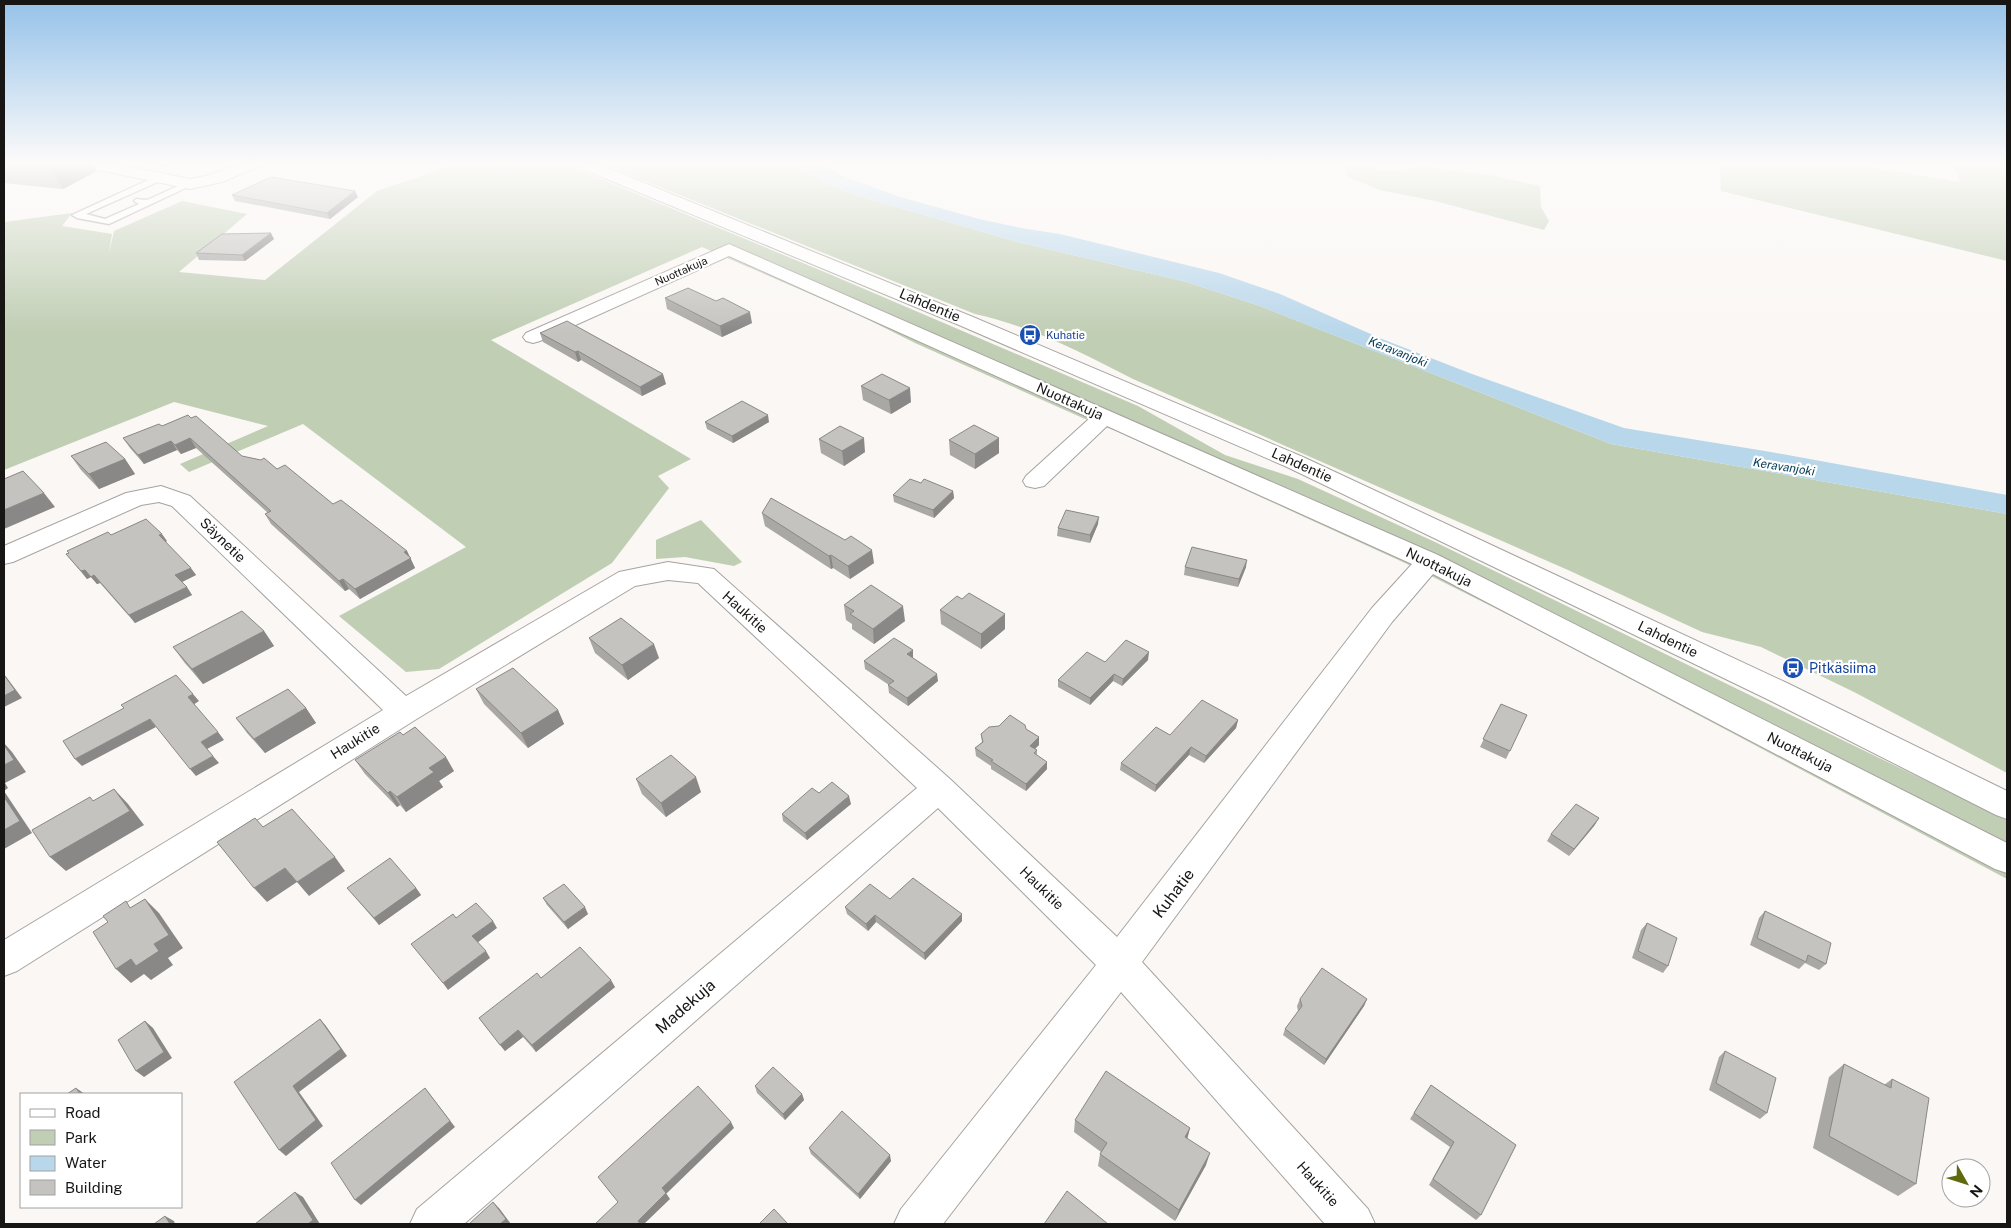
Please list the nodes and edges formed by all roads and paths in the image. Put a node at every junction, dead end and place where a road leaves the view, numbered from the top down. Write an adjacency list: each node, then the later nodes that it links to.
1 (95, 219): 2 (lane)
2 (112, 219)
3 (720, 219): 4 (street, Lahdentie)
4 (889, 288): 5 (street); 13 (street, Lahdentie)
5 (856, 306): 6 (street, Nuottakuja); 7 (street, Nuottakuja)
6 (532, 337)
7 (1104, 417): 8 (street); 10 (street, Nuottakuja)
8 (1035, 481)
9 (4, 556): 11 (street, Säynetie)
10 (1429, 561): 14 (street, Nuottakuja); 16 (street, Kuhatie)
11 (404, 712): 12 (street, Haukitie); 15 (street, Haukitie)
12 (939, 788): 16 (street, Haukitie); 17 (street, Madekuja)
13 (2007, 806)
14 (2007, 859)
15 (4, 959)
16 (1119, 963): 18 (street, Kuhatie); 19 (street, Haukitie)
17 (432, 1224)
18 (916, 1224)
19 (1353, 1224)

